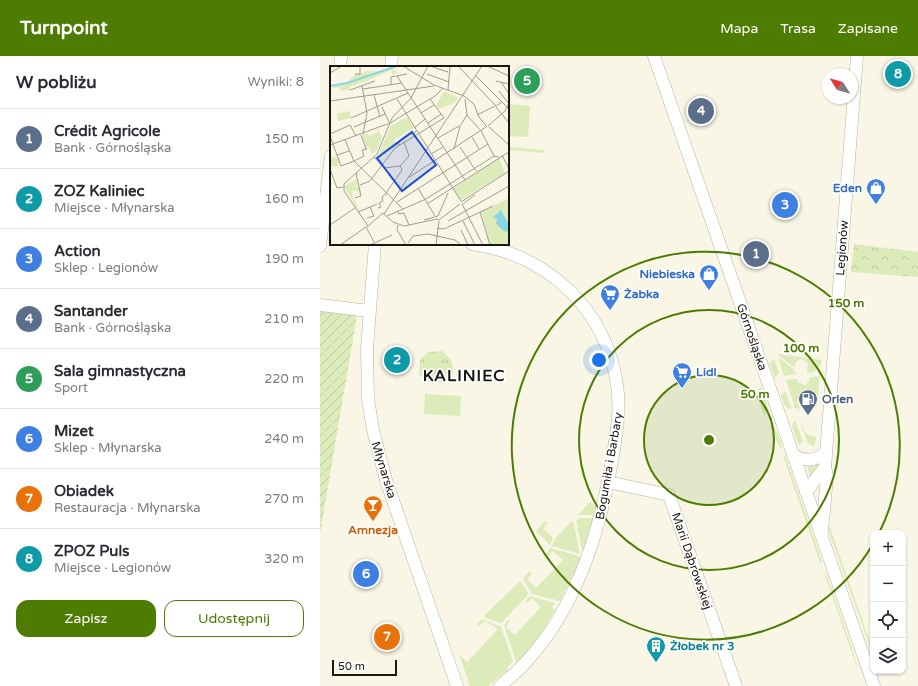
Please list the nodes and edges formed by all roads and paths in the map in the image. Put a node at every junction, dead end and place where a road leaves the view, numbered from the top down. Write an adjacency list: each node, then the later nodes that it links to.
1 (341, 56): 5 (street)
2 (392, 56): 6 (street)
3 (654, 56): 14 (street, Górnośląska)
4 (857, 56): 13 (street, Legionów)
5 (340, 66)
6 (391, 66)
7 (330, 164): 10 (street)
8 (375, 245): 12 (street, Młynarska)
9 (477, 245): 16 (street, Bogumiła i Barbary)
10 (320, 246)
11 (320, 305): 12 (street)
12 (369, 311): 20 (street, Młynarska)
13 (826, 452): 14 (street); 15 (street, Legionów)
14 (793, 455): 18 (street, Górnośląska)
15 (825, 467): 17 (street, Legionów); 18 (street)
16 (608, 482): 21 (street, Bogumiła i Barbary); 22 (street, Marii Dąbrowskiej)
17 (826, 488): 18 (street); 19 (street, Legionów)
18 (806, 492): 19 (street, Górnośląska)
19 (821, 535): 23 (street, Górnośląska)
20 (457, 686)
21 (500, 686)
22 (736, 686)
23 (874, 686)

